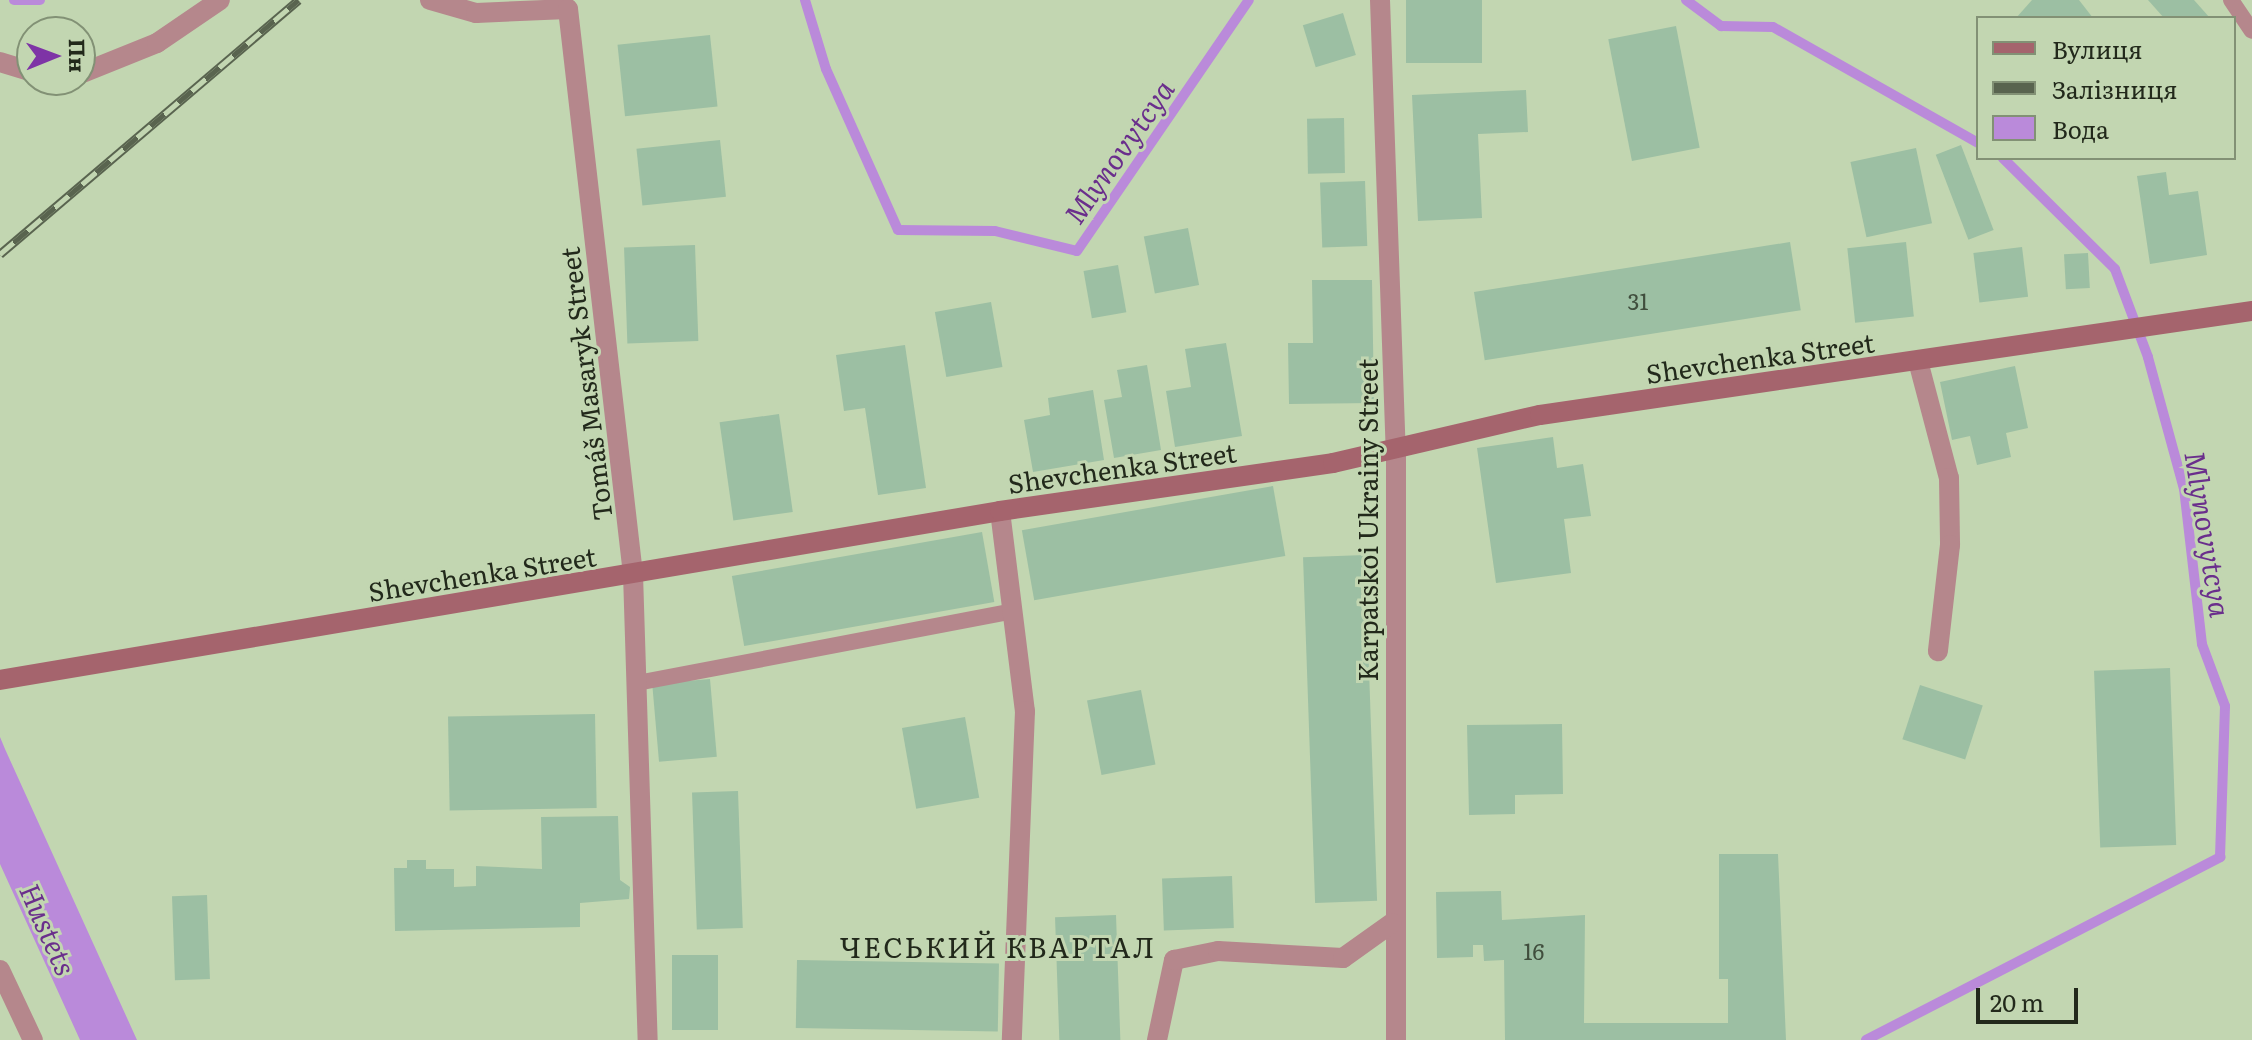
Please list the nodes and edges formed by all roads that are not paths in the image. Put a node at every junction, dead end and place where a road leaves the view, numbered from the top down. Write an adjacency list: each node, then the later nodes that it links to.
1 (220, 0): 7 (street)
2 (430, 0): 5 (street, Tomáš Masaryk Street)
3 (1380, 0): 10 (street, Karpatskoi Ukrainy Street)
4 (2231, 0): 6 (lane)
5 (569, 5): 12 (street, Tomáš Masaryk Street)
6 (2252, 31)
7 (96, 68)
8 (2252, 311): 9 (main road, Shevchenka Street)
9 (1918, 361): 10 (main road, Shevchenka Street); 14 (street)
10 (1396, 450): 11 (main road, Shevchenka Street); 17 (street, Karpatskoi Ukrainy Street)
11 (1000, 511): 12 (main road, Shevchenka Street); 13 (street)
12 (633, 574): 15 (main road, Shevchenka Street); 16 (street, Tomáš Masaryk Street)
13 (1009, 612): 16 (lane); 21 (street)
14 (1938, 651)
15 (0, 680)
16 (637, 683): 20 (street, Tomáš Masaryk Street)
17 (1392, 923): 22 (street); 23 (street, Karpatskoi Ukrainy Street)
18 (0, 970): 19 (street)
19 (33, 1040)
20 (648, 1040)
21 (1012, 1040)
22 (1157, 1040)
23 (1396, 1040)

